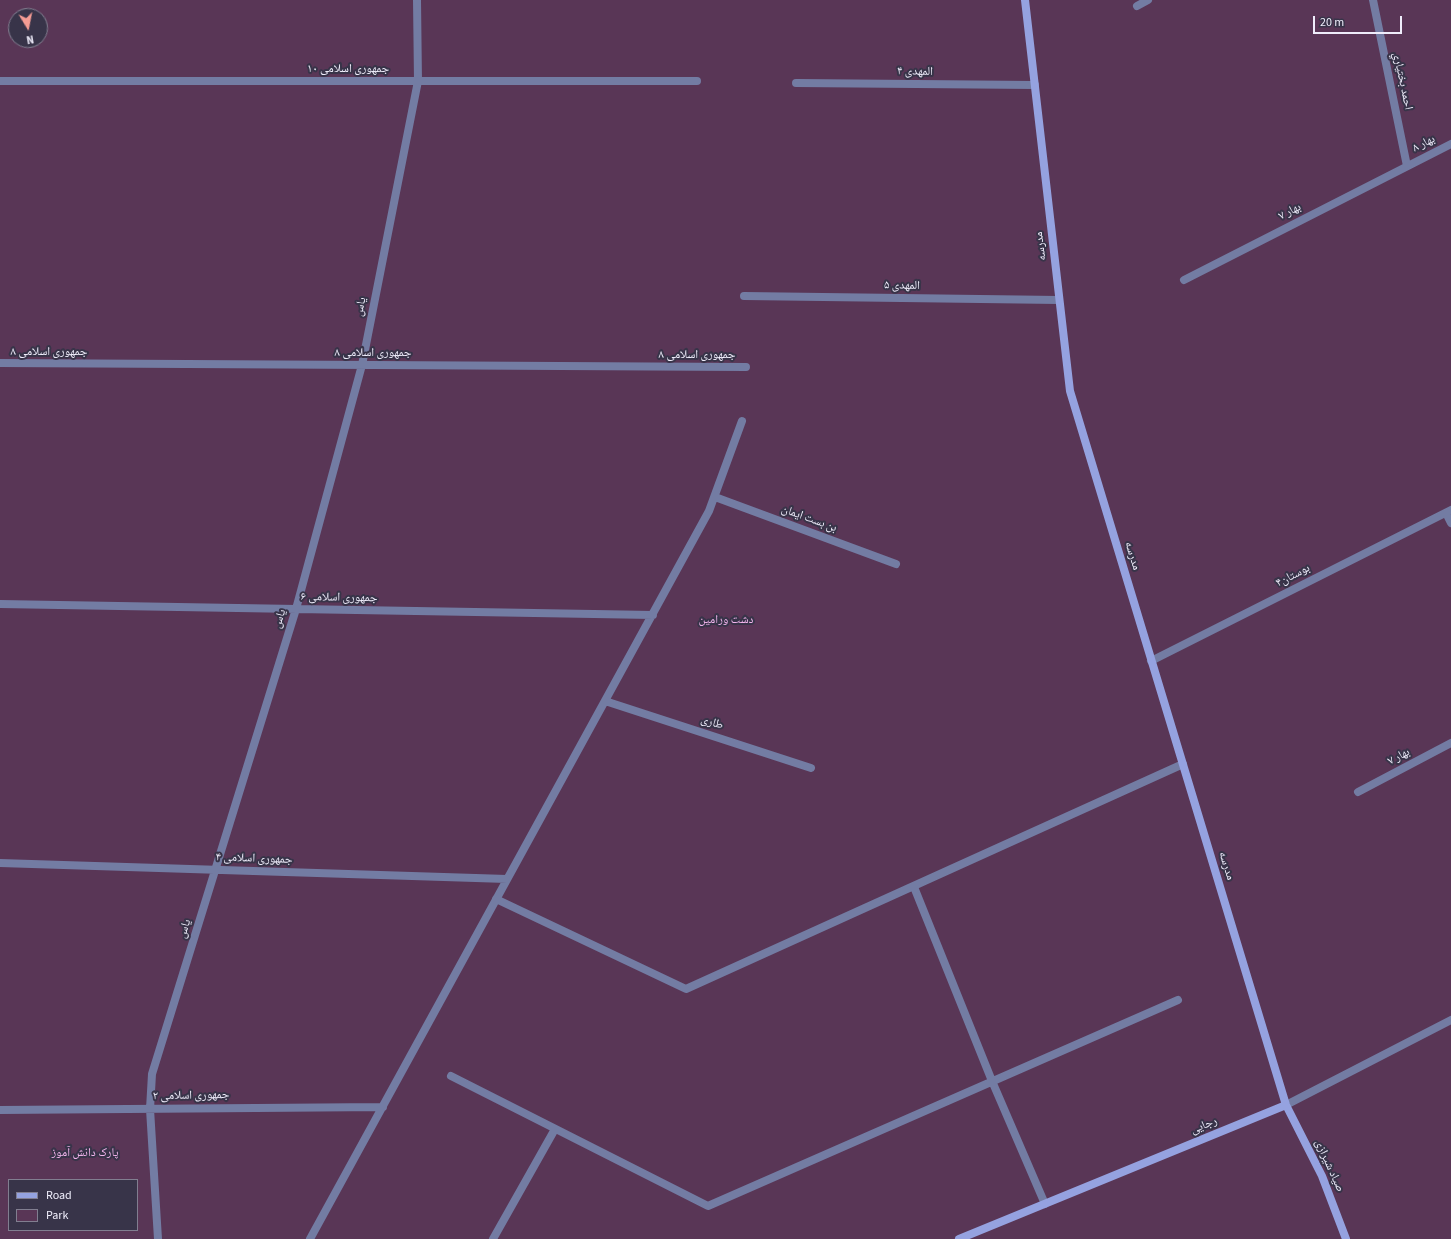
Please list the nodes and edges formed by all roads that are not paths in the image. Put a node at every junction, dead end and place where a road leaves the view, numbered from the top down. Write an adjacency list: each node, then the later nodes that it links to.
1 (416, 0): 7 (street, یاس)
2 (1025, 0): 10 (street, مدرسه)
3 (1148, 0): 5 (street)
4 (1373, 0): 12 (street, احمد بختياري)
5 (1138, 6)
6 (0, 81): 7 (street, جمهوری اسلامی ۱۰)
7 (418, 81): 8 (street, جمهوری اسلامی ۱۰); 17 (street, یاس)
8 (697, 81)
9 (796, 83): 10 (street, المهدی ۴)
10 (1034, 85): 15 (street, مدرسه)
11 (1451, 144): 12 (street, بهار ۸)
12 (1408, 166): 13 (street, بهار ۷)
13 (1184, 280)
14 (744, 296): 15 (street, المهدی ۵)
15 (1059, 300): 27 (street, مدرسه)
16 (0, 363): 17 (street, جمهوری اسلامی ۸)
17 (362, 365): 18 (street, جمهوری اسلامی ۸); 25 (street, یاس)
18 (746, 367)
19 (742, 421): 20 (street)
20 (715, 497): 23 (street, بن بست ایمان); 26 (street)
21 (1448, 512): 22 (street); 27 (street, بوستان۴)
22 (1451, 523)
23 (896, 564)
24 (0, 604): 25 (street, جمهوری اسلامی ۶)
25 (296, 609): 26 (street, جمهوری اسلامی ۶); 34 (street, یاس)
26 (653, 615): 28 (street)
27 (1152, 662): 30 (street, مدرسه)
28 (605, 701): 31 (street, طاری); 35 (street)
29 (1451, 743): 32 (street, بهار ۷)
30 (1183, 764): 36 (street); 42 (street, مدرسه)
31 (811, 768)
32 (1358, 792)
33 (0, 863): 34 (street, جمهوری اسلامی ۴)
34 (216, 870): 35 (street, جمهوری اسلامی ۴); 44 (street, یاس)
35 (507, 879): 37 (street)
36 (914, 887): 37 (street); 41 (street)
37 (496, 898): 43 (street)
38 (1178, 1000): 41 (street)
39 (1451, 1020): 42 (street, رجایی)
40 (451, 1076): 46 (street)
41 (992, 1081): 46 (street); 47 (street)
42 (1286, 1105): 47 (street, رجایی); 52 (street, صیاد شیرازی)
43 (383, 1106): 44 (street, جمهوری اسلامی ۲); 49 (street)
44 (150, 1109): 45 (street, جمهوری اسلامی ۲); 48 (street, یاس)
45 (0, 1110)
46 (555, 1129): 50 (street)
47 (1045, 1204): 51 (street, رجایی)
48 (158, 1239)
49 (310, 1239)
50 (493, 1239)
51 (959, 1239)
52 (1346, 1239)

